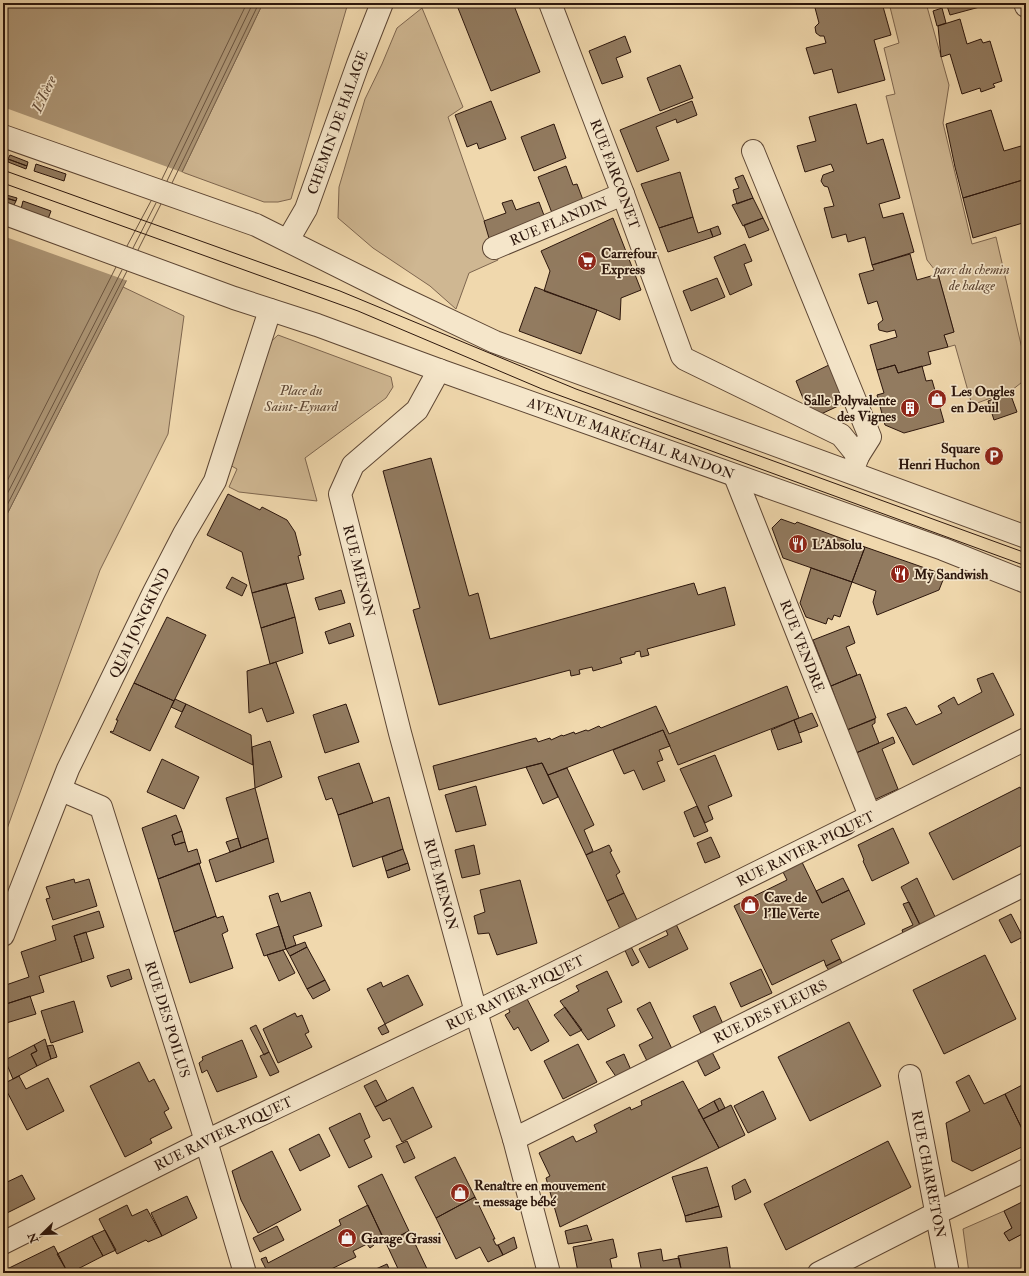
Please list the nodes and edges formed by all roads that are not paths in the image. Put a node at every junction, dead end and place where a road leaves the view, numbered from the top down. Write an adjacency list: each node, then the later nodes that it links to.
1 (382, 3): 7 (street, CHEMIN DE HALAGE)
2 (550, 3): 5 (street, RUE FARCONET)
3 (3, 136): 7 (street)
4 (753, 151): 11 (street)
5 (623, 194): 8 (street, RUE FLANDIN); 11 (street, RUE FARCONET)
6 (3, 213): 9 (street, AVENUE MARÉCHAL RANDON)
7 (288, 240): 11 (street)
8 (494, 248)
9 (270, 310): 10 (street, AVENUE MARÉCHAL RANDON); 16 (street, QUAI JONGKIND)
10 (439, 370): 12 (street, AVENUE MARÉCHAL RANDON); 20 (street, RUE MENON)
11 (855, 465): 13 (street)
12 (735, 476): 14 (street, AVENUE MARÉCHAL RANDON); 17 (street, RUE VENDRE)
13 (1026, 537)
14 (1026, 582)
15 (1026, 739): 17 (street, RUE RAVIER-PIQUET)
16 (61, 790): 19 (street, QUAI JONGKIND); 23 (street, RUE DES POILUS)
17 (870, 816): 20 (street, RUE RAVIER-PIQUET)
18 (1026, 884): 22 (street, RUE DES FLEURS)
19 (3, 935)
20 (476, 1012): 22 (street, RUE MENON); 23 (street, RUE RAVIER-PIQUET)
21 (910, 1076): 25 (street, RUE CHARRETON)
22 (514, 1140): 28 (street, RUE MENON)
23 (206, 1141): 26 (street, RUE RAVIER-PIQUET); 27 (street, RUE DES POILUS)
24 (1026, 1170): 25 (street)
25 (937, 1213): 29 (street); 30 (street, RUE CHARRETON)
26 (3, 1243)
27 (245, 1273)
28 (549, 1273)
29 (819, 1273)
30 (948, 1273)

